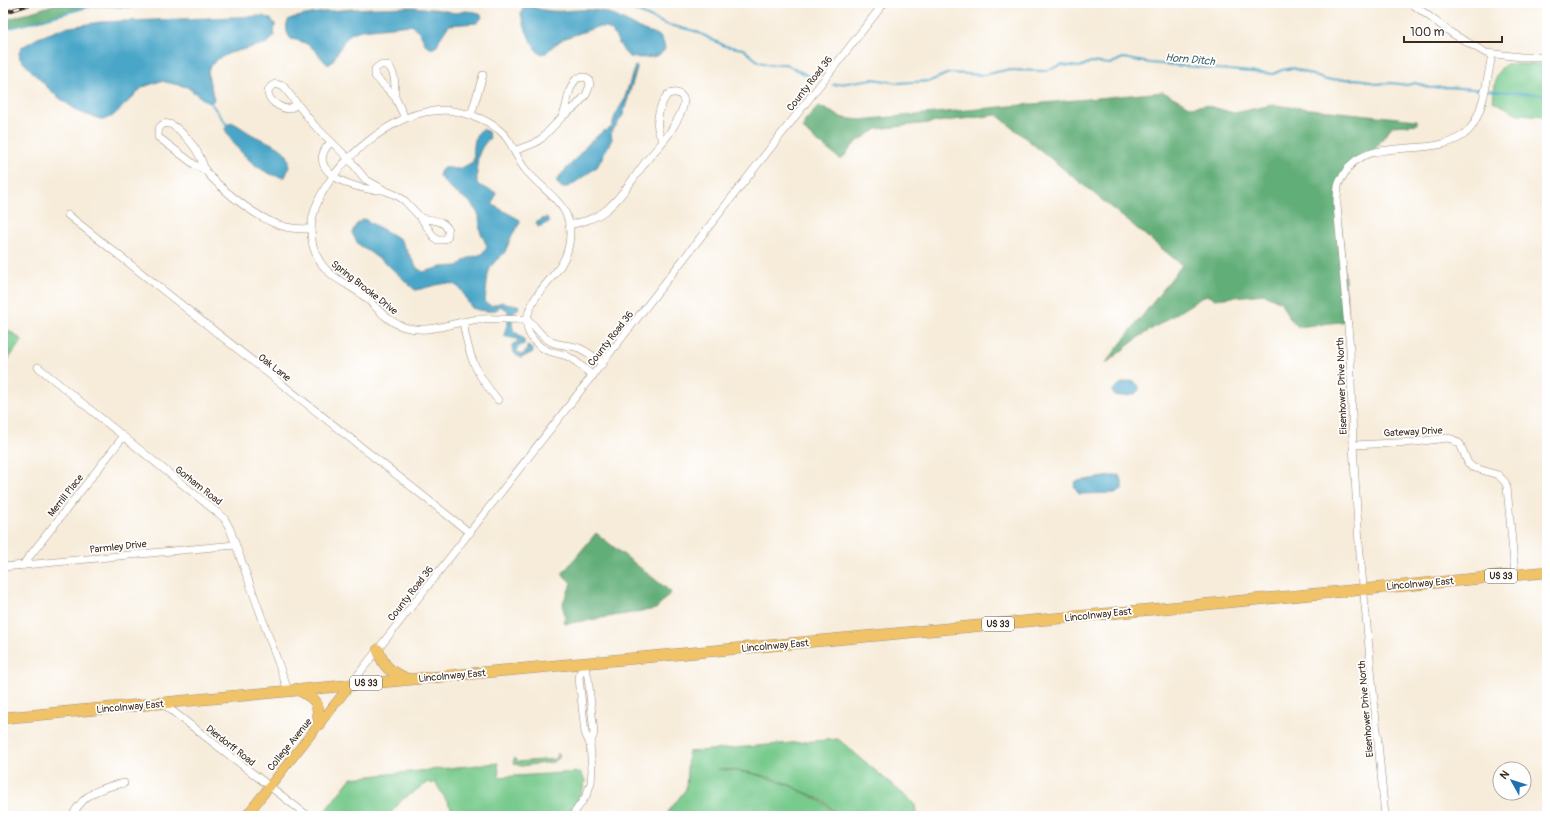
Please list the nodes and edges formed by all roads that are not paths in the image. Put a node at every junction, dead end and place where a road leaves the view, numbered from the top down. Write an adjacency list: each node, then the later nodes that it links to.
1 (884, 3): 24 (street, County Road 36)
2 (1411, 3): 3 (street)
3 (1492, 54): 4 (street); 29 (street, Eisenhower Drive North)
4 (1547, 57)
5 (483, 75): 8 (street)
6 (395, 97): 10 (street)
7 (297, 104): 12 (street)
8 (471, 115): 10 (street, Spring Brooke Drive); 13 (street, Spring Brooke Drive)
9 (562, 117): 9 (street); 13 (street)
10 (405, 118): 14 (street, Spring Brooke Drive)
11 (663, 140): 11 (street); 20 (street)
12 (331, 142): 14 (street); 16 (street)
13 (514, 151): 20 (street, Spring Brooke Drive)
14 (349, 159): 16 (street, Spring Brooke Drive); 17 (street)
15 (205, 170): 15 (street); 21 (street)
16 (334, 177): 17 (street); 21 (street, Spring Brooke Drive)
17 (384, 190): 19 (street)
18 (68, 215): 30 (street, Oak Lane)
19 (421, 218)
20 (569, 225): 22 (street, Spring Brooke Drive)
21 (311, 229): 23 (street, Spring Brooke Drive)
22 (528, 319): 23 (street, Spring Brooke Drive); 24 (street); 26 (street)
23 (463, 322): 27 (street)
24 (603, 364): 26 (street, County Road 36)
25 (38, 367): 28 (street, Gorham Road)
26 (593, 376): 30 (street, County Road 36)
27 (498, 400)
28 (123, 437): 31 (street, Gorham Road); 32 (street, Merrill Place)
29 (1353, 445): 35 (street, Gateway Drive); 36 (street, Eisenhower Drive North)
30 (470, 533): 37 (street, County Road 36)
31 (235, 544): 32 (street, Parmley Drive); 41 (street, Gorham Road)
32 (22, 566): 33 (street, Parmley Drive)
33 (3, 567)
34 (1547, 572): 35 (highway, Lincolnway East / US 33)
35 (1515, 575): 36 (highway, Lincolnway East / US 33)
36 (1364, 589): 38 (highway, Lincolnway East / US 33); 51 (street, Eisenhower Drive North)
37 (378, 650): 39 (highway); 40 (street, County Road 36)
38 (583, 662): 39 (highway, Lincolnway East / US 33); 50 (street)
39 (407, 680): 40 (highway, Lincolnway East / US 33)
40 (350, 685): 41 (highway, Lincolnway East / US 33); 44 (main road, College Avenue)
41 (293, 690): 42 (highway, Lincolnway East / US 33); 44 (highway)
42 (162, 703): 43 (highway, Lincolnway East / US 33); 46 (street, Dierdorff Road)
43 (3, 718)
44 (319, 724): 46 (main road, College Avenue)
45 (124, 783): 47 (street)
46 (269, 786): 48 (main road, College Avenue); 49 (street, Dierdorff Road)
47 (72, 816)
48 (246, 816)
49 (308, 816)
50 (572, 816)
51 (1385, 816)

